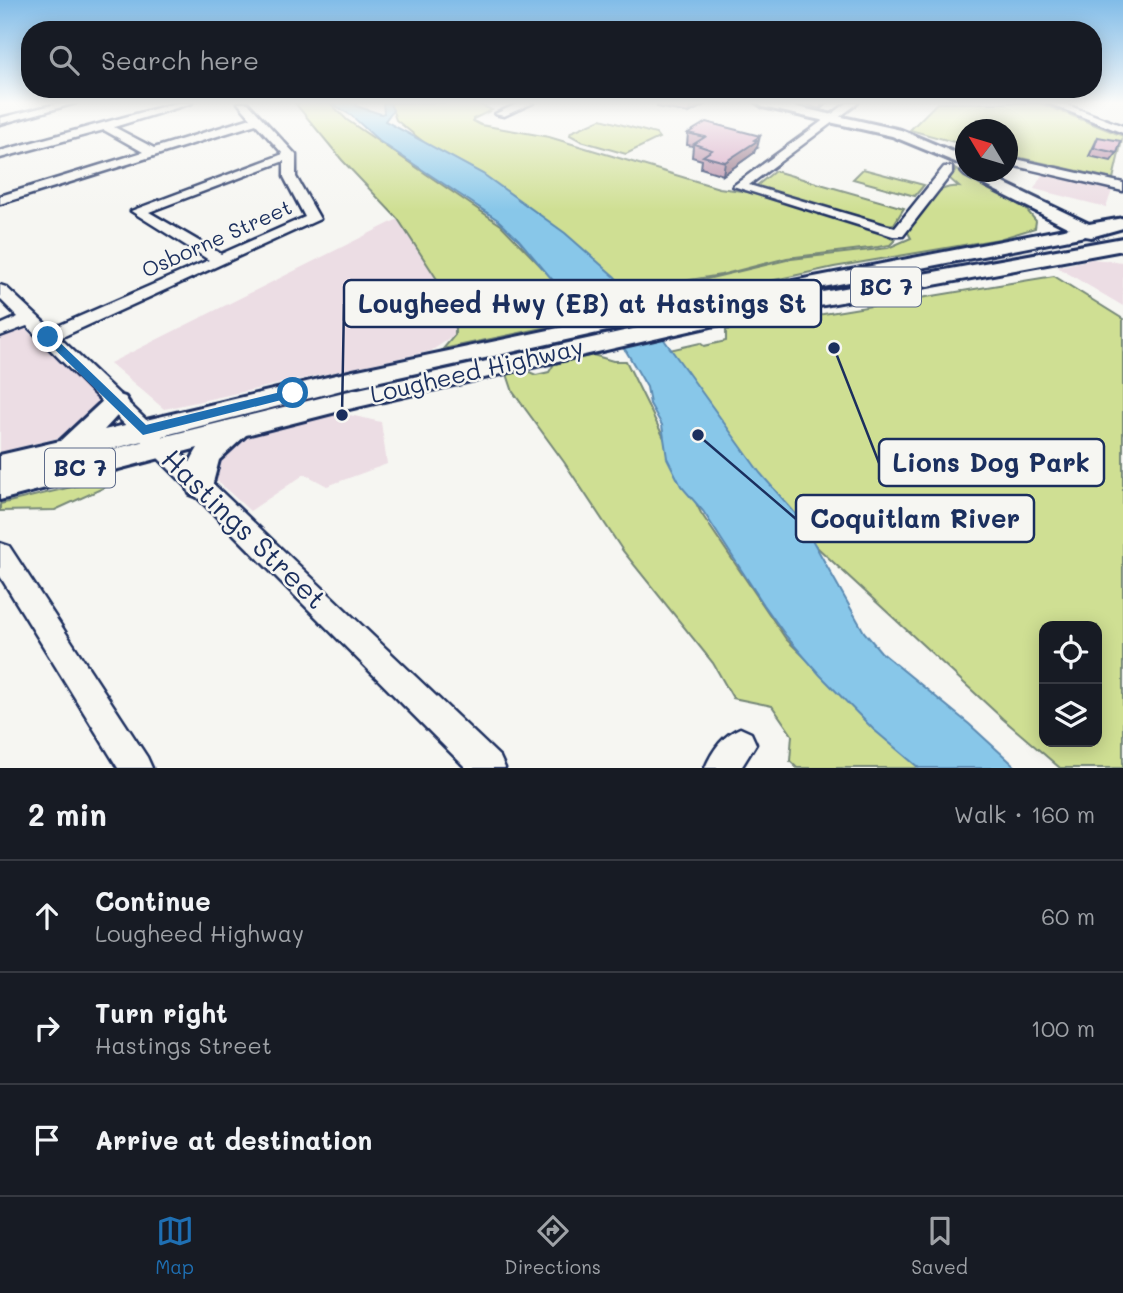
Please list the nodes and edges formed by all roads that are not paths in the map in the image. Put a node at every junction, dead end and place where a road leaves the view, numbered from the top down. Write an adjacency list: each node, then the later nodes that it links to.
1 (59, 139): 11 (street)
2 (128, 139): 8 (street)
3 (195, 139): 8 (street)
4 (275, 139): 12 (street)
5 (804, 139): 16 (street)
6 (898, 139): 15 (main road)
7 (912, 139): 9 (main road)
8 (152, 152): 20 (street)
9 (948, 153): 10 (street); 13 (main road)
10 (955, 153)
11 (0, 155)
12 (290, 155): 25 (street, Osborne Street); 25 (street)
13 (955, 157)
14 (1018, 163): 19 (street)
15 (955, 164)
16 (948, 170)
17 (991, 182): 21 (main road)
18 (1005, 182): 22 (main road)
19 (1123, 187)
20 (0, 200)
21 (1038, 207): 22 (main road); 23 (main road)
22 (1100, 233): 23 (main road, Lougheed Highway / BC 7); 24 (main road); 24 (main road); 27 (main road, Lougheed Highway / BC 7)
23 (1047, 240): 27 (main road, Lougheed Highway / BC 7)
24 (1122, 246)
25 (221, 261): 30 (street, Osborne Street)
26 (0, 290): 28 (street, Hastings Street)
27 (681, 317): 31 (main road, Lougheed Highway / BC 7)
28 (29, 319): 29 (street); 30 (street, Hastings Street)
29 (0, 331)
30 (48, 337): 32 (street, Hastings Street)
31 (532, 349): 33 (main road, Lougheed Highway / BC 7); 34 (main road, Lougheed Highway / BC 7)
32 (116, 403): 34 (street, Hastings Street); 35 (main road)
33 (250, 424): 34 (main road, Lougheed Highway / BC 7); 37 (main road)
34 (152, 439): 35 (main road, Lougheed Highway / BC 7); 37 (street, Hastings Street); 38 (main road, Lougheed Highway / BC 7)
35 (68, 449): 36 (main road, Lougheed Highway / BC 7)
36 (0, 466)
37 (200, 485): 41 (street, Hastings Street)
38 (0, 488)
39 (0, 554): 40 (street)
40 (136, 768)
41 (489, 768)

